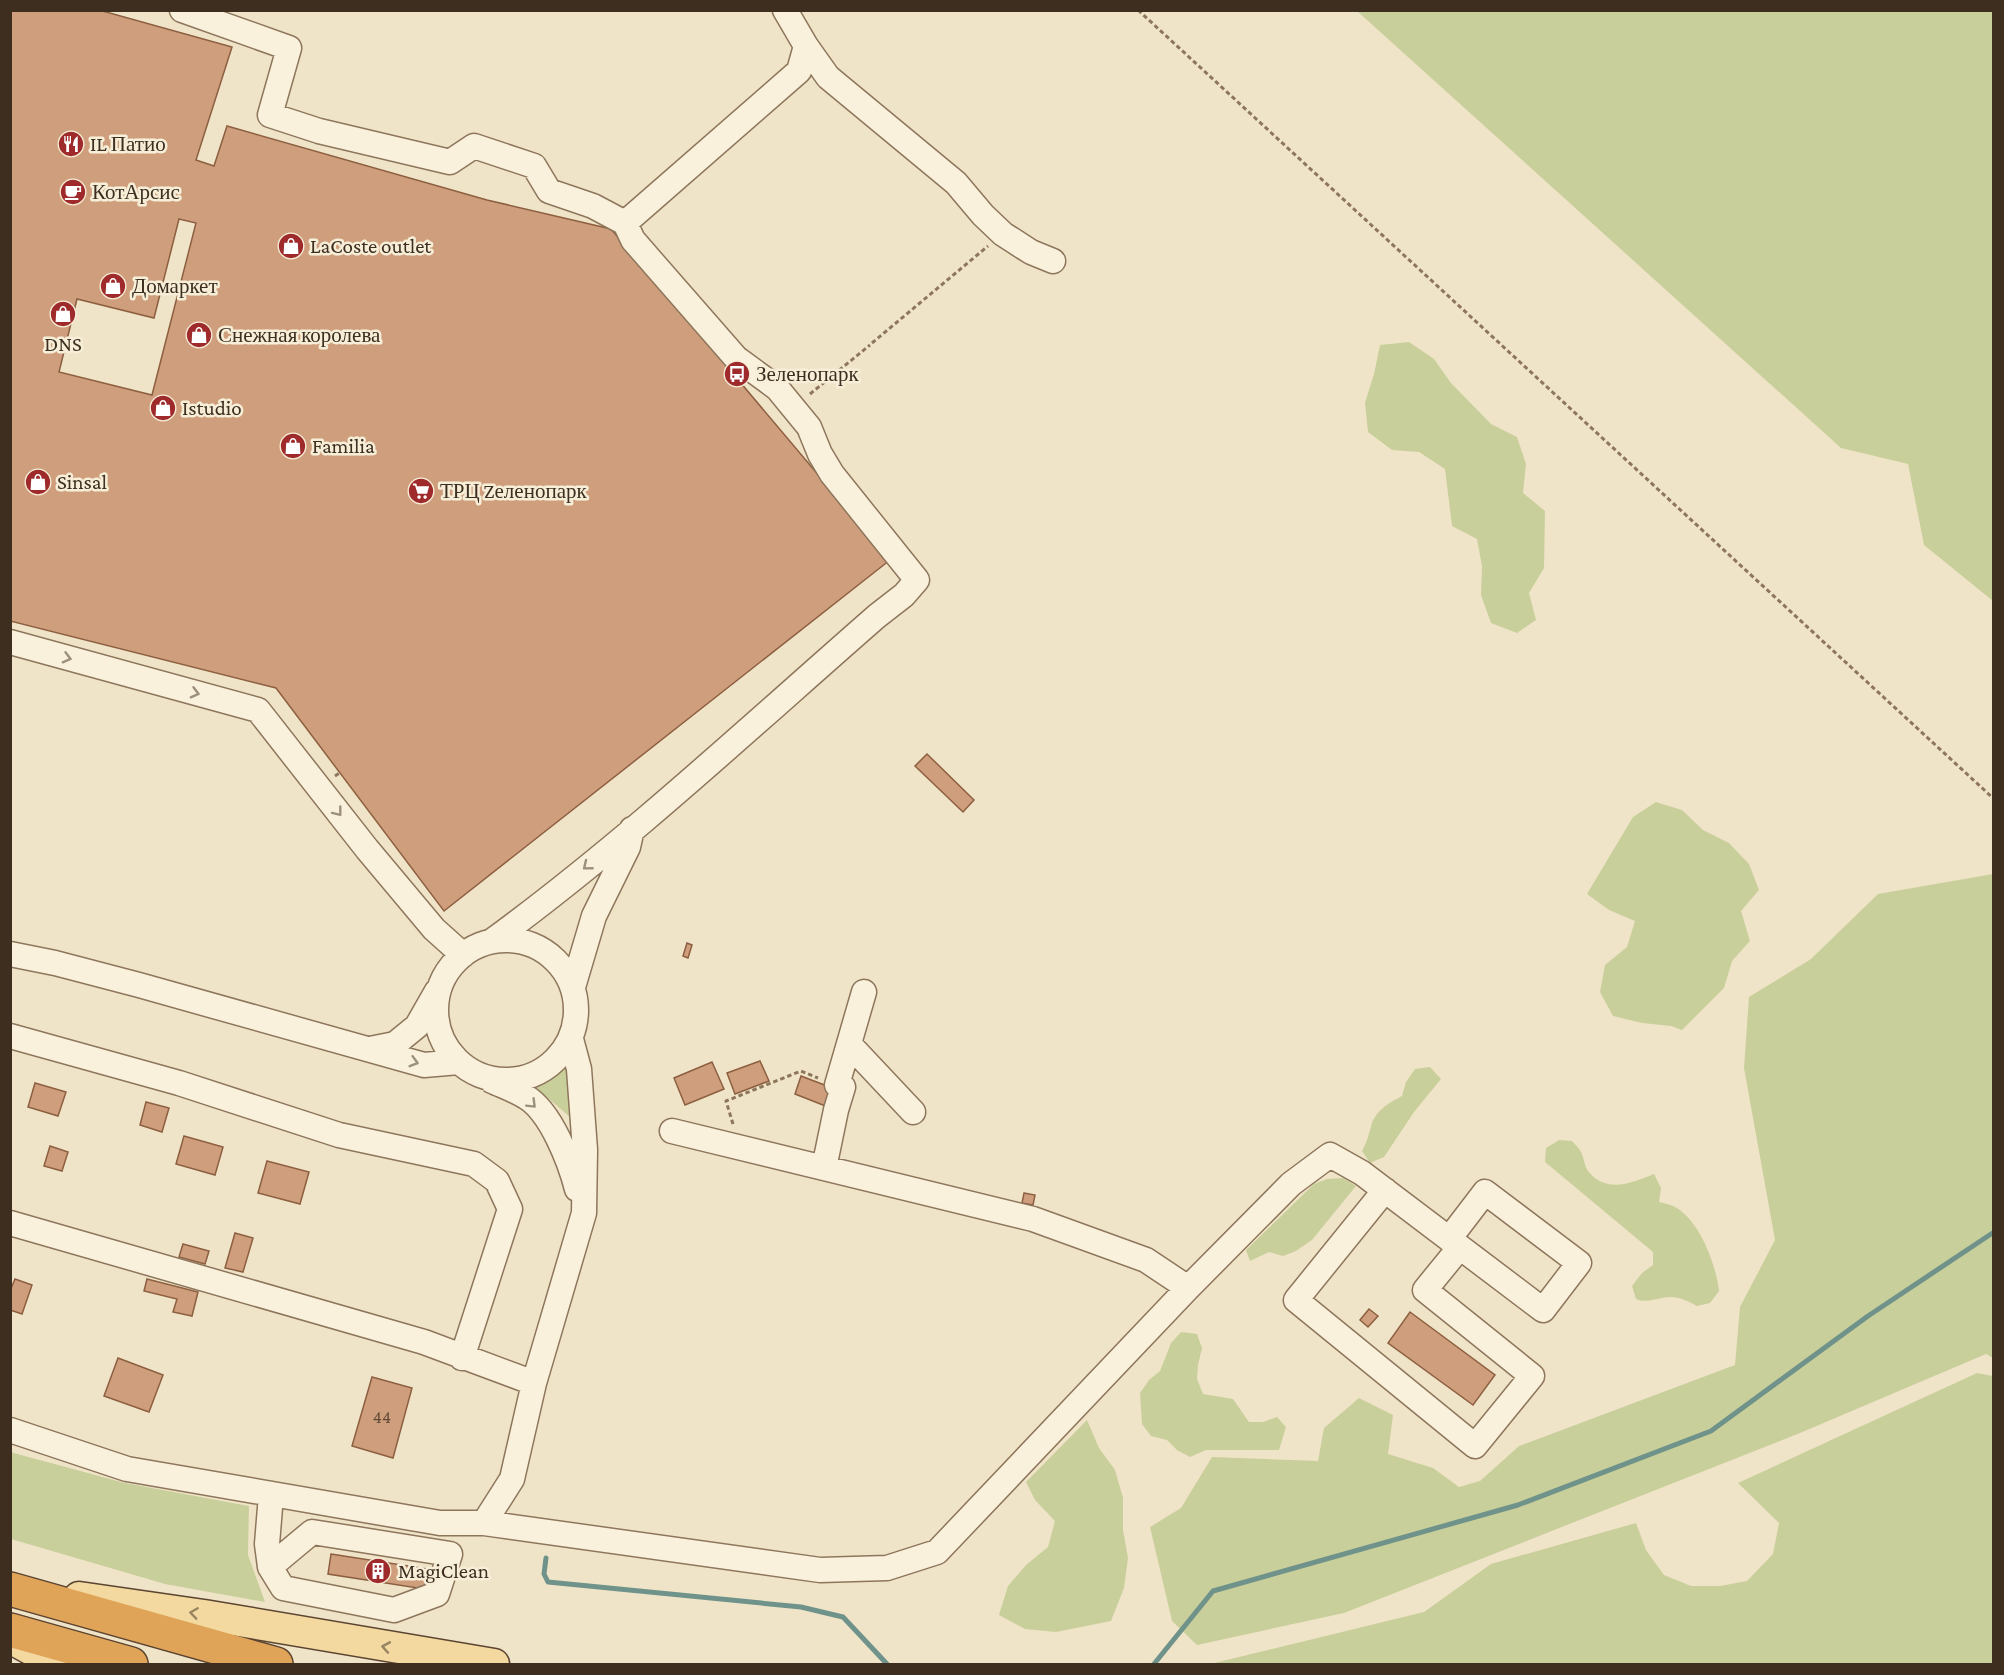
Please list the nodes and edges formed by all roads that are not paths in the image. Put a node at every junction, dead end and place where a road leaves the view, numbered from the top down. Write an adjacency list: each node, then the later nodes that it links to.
1 (182, 10): 4 (street)
2 (785, 10): 3 (street)
3 (806, 46): 4 (street); 5 (street)
4 (625, 224): 7 (street)
5 (1053, 261)
6 (10, 642): 10 (street, one-way to 10)
7 (632, 829): 8 (street, one-way to 8); 12 (street)
8 (492, 941): 10 (street); 12 (street)
9 (10, 954): 17 (street)
10 (463, 955): 11 (street)
11 (441, 984): 17 (street); 18 (street)
12 (573, 987): 15 (street)
13 (864, 992): 16 (street)
14 (10, 1036): 28 (street)
15 (571, 1039): 19 (street); 24 (street)
16 (849, 1044): 20 (street); 22 (street)
17 (370, 1049): 18 (street, one-way to 18)
18 (459, 1062): 19 (street)
19 (482, 1076): 24 (street, one-way to 24)
20 (913, 1112)
21 (672, 1131): 22 (street)
22 (824, 1168): 27 (street)
23 (1386, 1190): 26 (street); 26 (street); 27 (street)
24 (584, 1213): 29 (street)
25 (10, 1223): 28 (street)
26 (1455, 1243): 26 (street)
27 (1188, 1288): 32 (street)
28 (462, 1358): 29 (street)
29 (534, 1383): 32 (street)
30 (10, 1430): 31 (street)
31 (270, 1495): 32 (street); 33 (street)
32 (484, 1523)
33 (270, 1567): 33 (street)
34 (10, 1588): 39 (highway); 40 (main road, one-way to 34)
35 (10, 1630): 38 (highway)
36 (10, 1638): 37 (main road)
37 (57, 1665)
38 (130, 1665)
39 (276, 1665)
40 (494, 1665)

